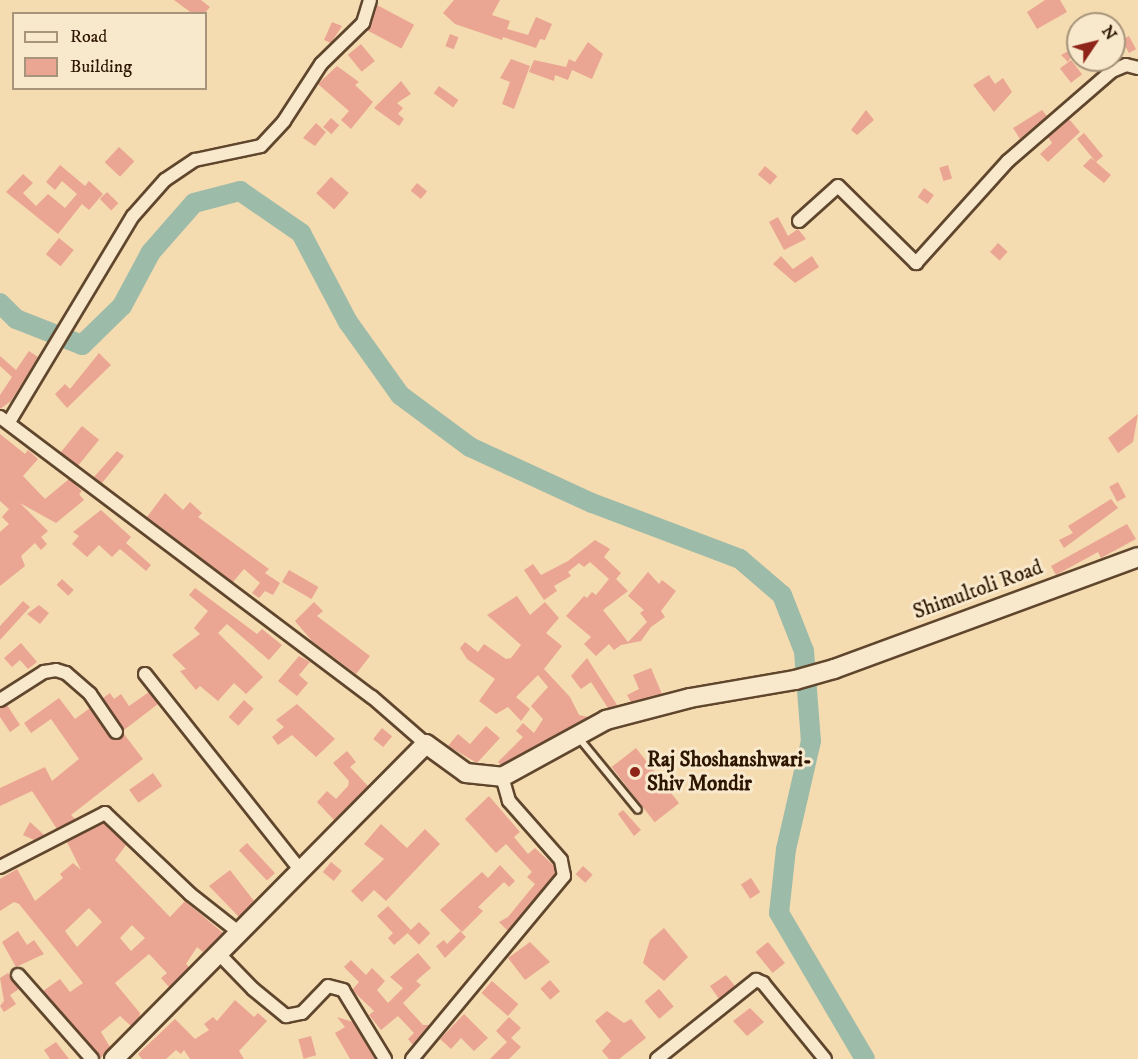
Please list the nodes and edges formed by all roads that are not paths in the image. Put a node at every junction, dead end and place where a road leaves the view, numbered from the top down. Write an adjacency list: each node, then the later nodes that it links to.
1 (370, 0): 4 (street)
2 (1138, 68): 3 (street)
3 (799, 221)
4 (4, 419): 10 (street)
5 (1138, 557): 9 (street, Shimultoli Road)
6 (145, 674): 14 (street)
7 (0, 700): 8 (street)
8 (116, 732)
9 (575, 734): 11 (street, Shimultoli Road); 12 (lane)
10 (426, 744): 11 (street); 14 (street)
11 (502, 777): 22 (street)
12 (638, 810)
13 (0, 867): 15 (street)
14 (301, 871): 15 (street)
15 (241, 934): 16 (street)
16 (219, 954): 20 (street); 21 (street)
17 (18, 975): 19 (street)
18 (664, 1057): 23 (street)
19 (92, 1059)
20 (114, 1059)
21 (385, 1059)
22 (412, 1059)
23 (825, 1059)

